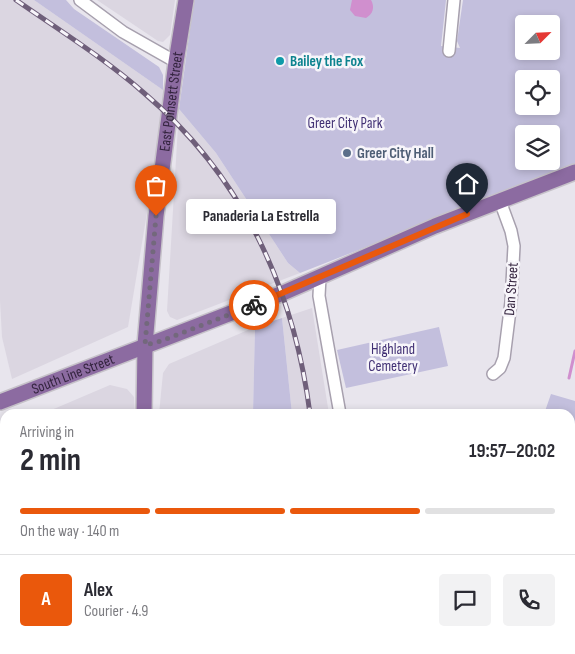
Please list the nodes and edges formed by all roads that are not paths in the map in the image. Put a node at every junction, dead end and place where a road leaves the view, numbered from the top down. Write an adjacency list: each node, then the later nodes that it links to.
1 (80, 0): 5 (street)
2 (186, 0): 5 (main road, East Poinsett Street)
3 (454, 0): 4 (street)
4 (448, 51)
5 (176, 62): 9 (main road, East Poinsett Street)
6 (575, 172): 7 (main road, South Line Street)
7 (500, 201): 8 (main road, South Line Street); 10 (street, Dan Street)
8 (320, 277): 9 (main road, South Line Street); 13 (street)
9 (145, 345): 11 (main road, South Line Street); 12 (main road, East Poinsett Street)
10 (493, 374)
11 (0, 402)
12 (144, 409)
13 (339, 409)

